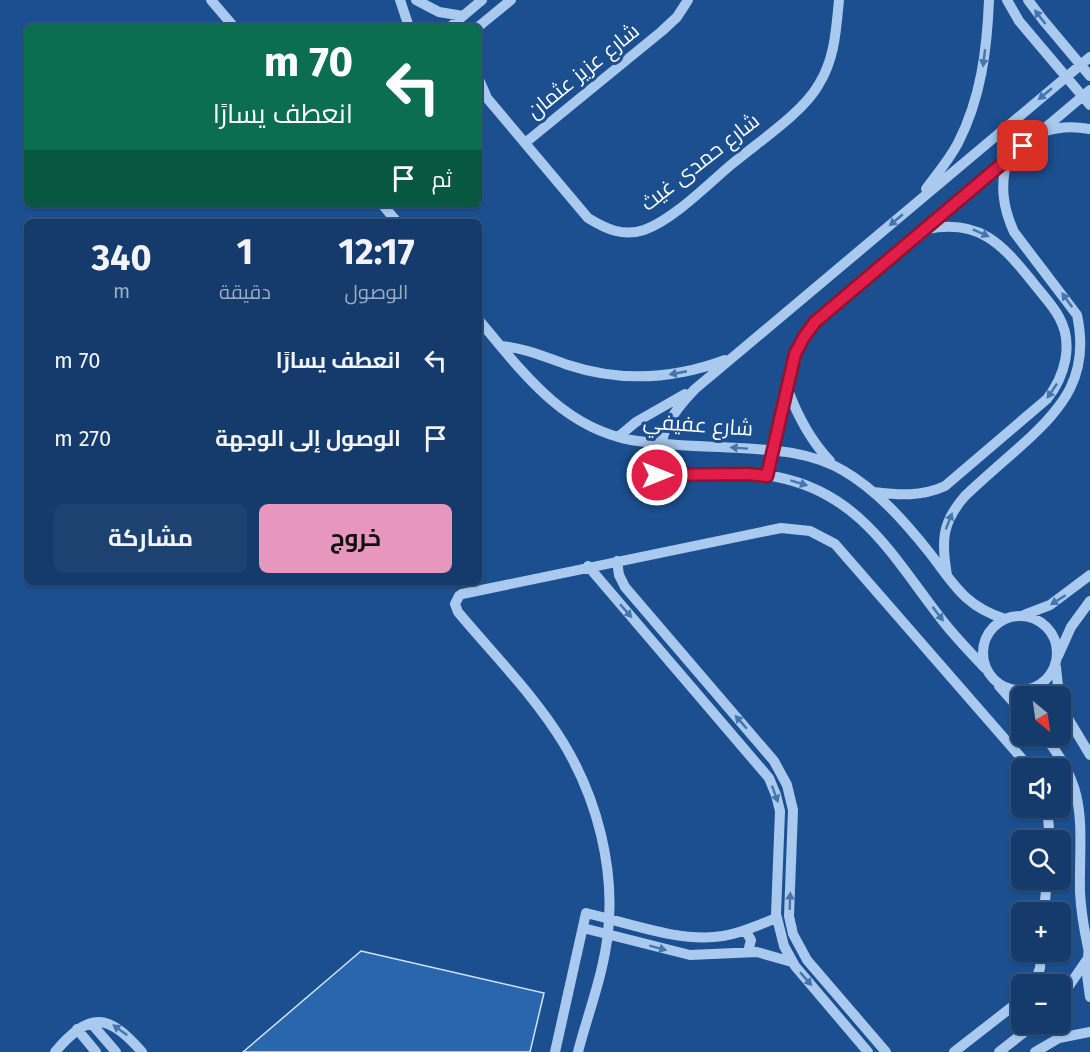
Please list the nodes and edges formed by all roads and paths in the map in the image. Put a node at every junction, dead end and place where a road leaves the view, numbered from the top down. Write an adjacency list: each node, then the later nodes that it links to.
1 (211, 0): 12 (street)
2 (400, 0): 13 (street)
3 (416, 0): 11 (street)
4 (482, 0): 11 (street)
5 (511, 0): 15 (street)
6 (688, 0): 24 (street, شارع عزيز عثمان)
7 (839, 0): 24 (street, شارع حمدى غيث)
8 (990, 0): 26 (street, one-way to 26)
9 (1007, 0): 19 (street)
10 (1028, 0): 17 (street, one-way to 10)
11 (463, 16): 14 (street)
12 (231, 24)
13 (408, 24)
14 (454, 24)
15 (482, 25)
16 (1090, 57): 17 (street)
17 (1081, 64): 18 (street); 19 (street)
18 (1090, 76)
19 (1066, 77): 21 (street); 26 (street, one-way to 26)
20 (483, 95): 24 (street, شارع حمدى غيث)
21 (1088, 97): 23 (street)
22 (1090, 129): 23 (street)
23 (1040, 132): 25 (street)
24 (525, 143)
25 (1007, 160): 29 (street); 45 (street, one-way to 25)
26 (915, 204): 32 (street, one-way to 32)
27 (384, 207): 28 (street)
28 (394, 219)
29 (924, 230): 34 (street); 40 (street, one-way to 40)
30 (482, 324): 31 (street, شارع عفيفي)
31 (501, 346): 32 (street, one-way to 31); 35 (street, شارع عفيفي)
32 (734, 357): 33 (street)
33 (695, 388): 35 (street); 36 (street)
34 (788, 389): 37 (street); 38 (street)
35 (618, 437): 36 (street, شارع عفيفي)
36 (662, 443): 37 (street, شارع عفيفي, one-way to 36); 39 (street)
37 (774, 450): 38 (street, شارع عفيفي); 39 (street)
38 (835, 465): 40 (street, شارع عفيفي)
39 (767, 476): 51 (street, one-way to 51)
40 (873, 492): 45 (street, شارع عفيفي)
41 (617, 561): 42 (street); 43 (street); 58 (street)
42 (588, 566): 46 (street); 65 (street)
43 (620, 575): 46 (street); 59 (street, one-way to 43)
44 (1090, 576): 48 (street, one-way to 48)
45 (947, 578): 49 (street, شارع عفيفي)
46 (604, 585): 60 (street, one-way to 60)
47 (1090, 601): 50 (street)
48 (1021, 616): 49 (street); 50 (street)
49 (1005, 619): 51 (street)
50 (1056, 661): 52 (street); 53 (street)
51 (985, 668): 52 (street)
52 (995, 681): 54 (street)
53 (1059, 686)
54 (1011, 699)
55 (1071, 723): 57 (street)
56 (1052, 746): 63 (street)
57 (1090, 755)
58 (1021, 758)
59 (774, 761): 60 (street); 62 (street)
60 (762, 770): 61 (street, one-way to 61)
61 (778, 864): 62 (street); 64 (street)
62 (791, 866): 87 (street, one-way to 62)
63 (1085, 877): 69 (street)
64 (776, 918): 67 (street); 72 (street)
65 (609, 919): 66 (street); 67 (street); 68 (street)
66 (583, 928): 68 (street); 84 (street)
67 (745, 930): 70 (street)
68 (608, 934): 70 (street, one-way to 70); 85 (street)
69 (1089, 943): 71 (street)
70 (748, 952): 72 (street)
71 (1087, 961): 73 (street); 74 (street)
72 (792, 962): 86 (street, one-way to 86)
73 (1071, 984)
74 (1090, 997)
75 (1011, 1008): 88 (street)
76 (91, 1023): 77 (street); 82 (street); 83 (street, one-way to 76)
77 (77, 1029): 80 (street); 81 (street)
78 (1022, 1034): 89 (street)
79 (1088, 1034): 90 (street)
80 (55, 1052)
81 (96, 1052)
82 (116, 1052)
83 (142, 1052)
84 (555, 1052)
85 (578, 1052)
86 (868, 1052)
87 (886, 1052)
88 (954, 1052)
89 (999, 1052)
90 (1035, 1052)

